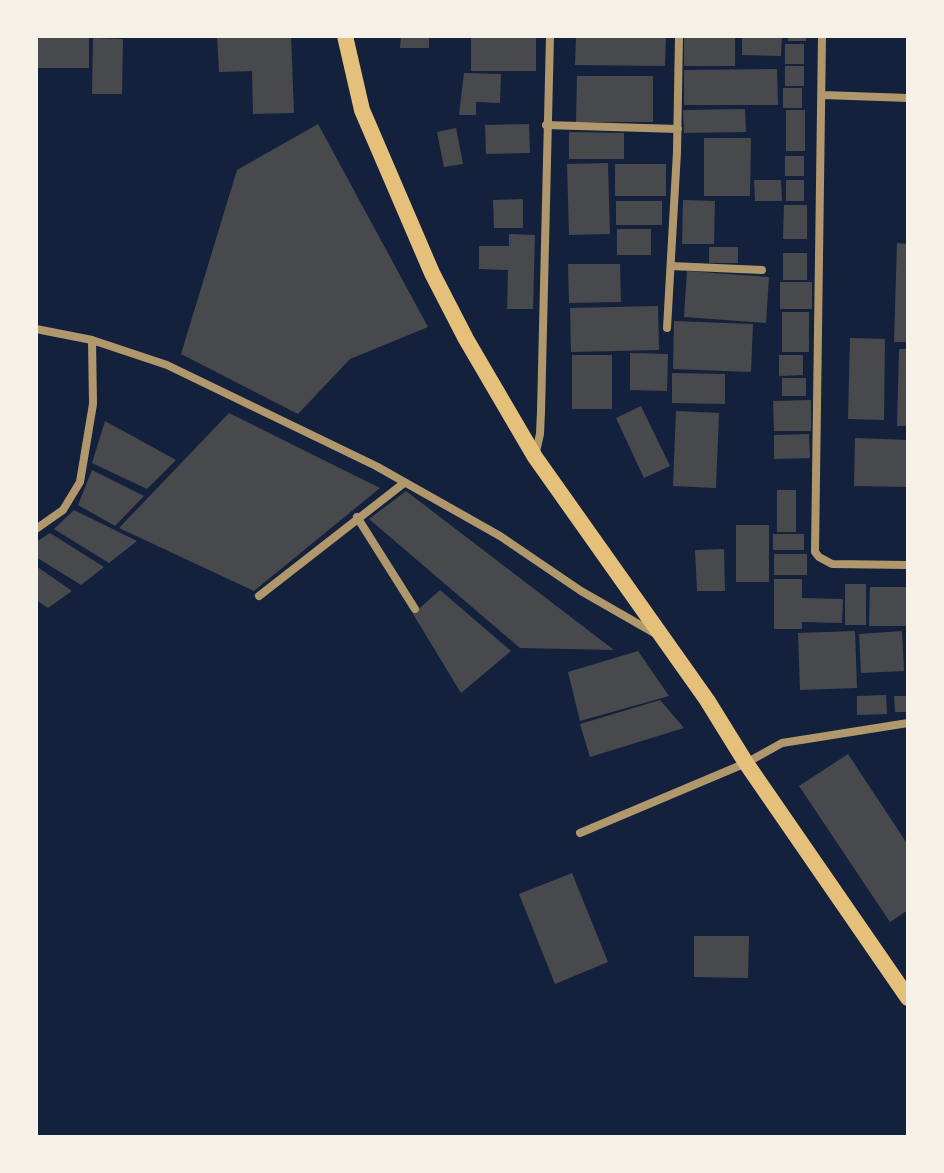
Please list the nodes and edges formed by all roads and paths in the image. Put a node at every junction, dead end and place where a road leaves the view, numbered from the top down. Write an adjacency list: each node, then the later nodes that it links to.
1 (345, 36): 14 (main road)
2 (550, 36): 7 (street)
3 (679, 36): 8 (street)
4 (822, 36): 5 (street)
5 (823, 95): 6 (street); 18 (street)
6 (908, 98)
7 (546, 125): 8 (street); 14 (street)
8 (678, 129): 9 (street)
9 (671, 266): 10 (street); 11 (street)
10 (762, 270)
11 (667, 328)
12 (36, 329): 13 (street)
13 (92, 340): 15 (street); 17 (street)
14 (535, 457): 21 (main road)
15 (404, 483): 16 (street); 21 (street)
16 (357, 517): 19 (street); 20 (street)
17 (36, 529)
18 (908, 565)
19 (259, 596)
20 (415, 609)
21 (660, 636): 23 (main road)
22 (908, 723): 23 (street)
23 (746, 763): 24 (street); 25 (main road)
24 (580, 833)
25 (908, 998)

